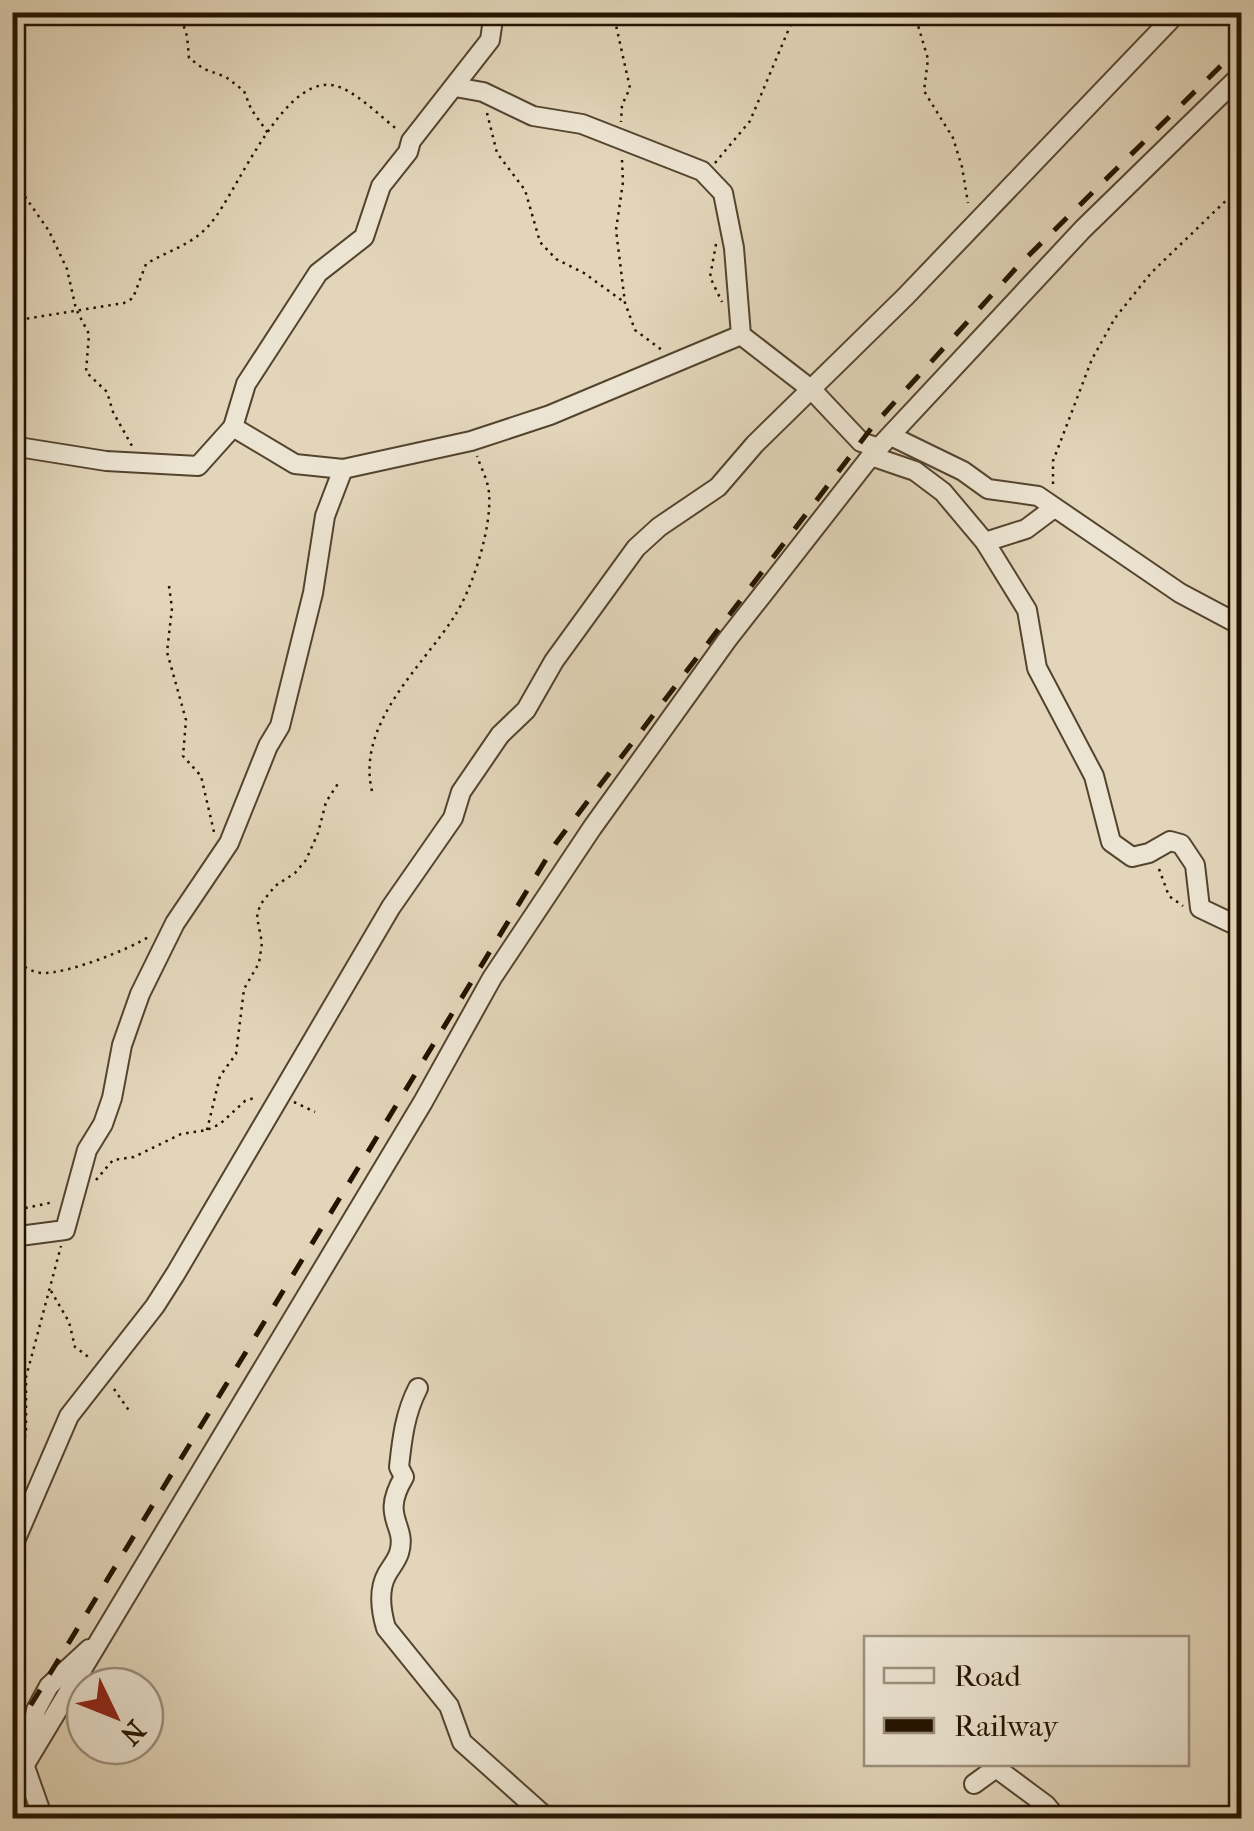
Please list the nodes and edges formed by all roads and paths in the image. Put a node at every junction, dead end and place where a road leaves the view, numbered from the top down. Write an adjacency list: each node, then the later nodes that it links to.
1 (180, 12): 12 (path)
2 (494, 12): 10 (street)
3 (613, 12): 13 (path)
4 (796, 12): 16 (path)
5 (914, 12): 18 (path)
6 (1178, 12): 26 (street)
7 (12, 50): 8 (path)
8 (12, 56)
9 (1242, 74): 30 (street)
10 (455, 87): 11 (street); 14 (street)
11 (482, 92): 13 (street); 20 (path)
12 (268, 134): 14 (path); 21 (path)
13 (621, 140): 16 (street); 20 (path)
14 (411, 141): 27 (street)
15 (12, 178): 21 (path)
16 (712, 181): 24 (street)
17 (1242, 184): 33 (path)
18 (969, 207)
19 (717, 241): 22 (path)
20 (625, 303): 25 (path)
21 (76, 309): 23 (path); 31 (path)
22 (727, 309)
23 (12, 321)
24 (741, 335): 25 (street); 26 (street)
25 (684, 360): 28 (street)
26 (812, 390): 30 (street); 45 (street)
27 (233, 427): 31 (street); 32 (street)
28 (471, 441): 32 (street); 38 (path)
29 (12, 446): 31 (street)
30 (880, 447): 33 (street); 34 (street); 59 (street)
31 (138, 463)
32 (343, 469): 42 (street)
33 (1054, 508): 34 (street); 36 (street)
34 (985, 542): 40 (street)
35 (170, 586): 39 (path)
36 (1242, 626)
37 (339, 782): 47 (path)
38 (372, 791)
39 (214, 832)
40 (1144, 854): 41 (path); 41 (street)
41 (1200, 908): 43 (street)
42 (176, 923): 44 (path); 48 (street)
43 (1242, 928)
44 (12, 958)
45 (280, 1098): 46 (path); 47 (path); 53 (street)
46 (315, 1112)
47 (207, 1130): 48 (path)
48 (74, 1194): 49 (path); 50 (street)
49 (12, 1201)
50 (65, 1230): 51 (street); 52 (path)
51 (12, 1237)
52 (50, 1290): 53 (path); 56 (path)
53 (104, 1372): 55 (path); 57 (street)
54 (418, 1388): 63 (street)
55 (130, 1412)
56 (14, 1500)
57 (16, 1540): 58 (path)
58 (12, 1652)
59 (25, 1767): 61 (street); 62 (street)
60 (974, 1784): 64 (street)
61 (12, 1786)
62 (43, 1818)
63 (546, 1818)
64 (1057, 1818)

